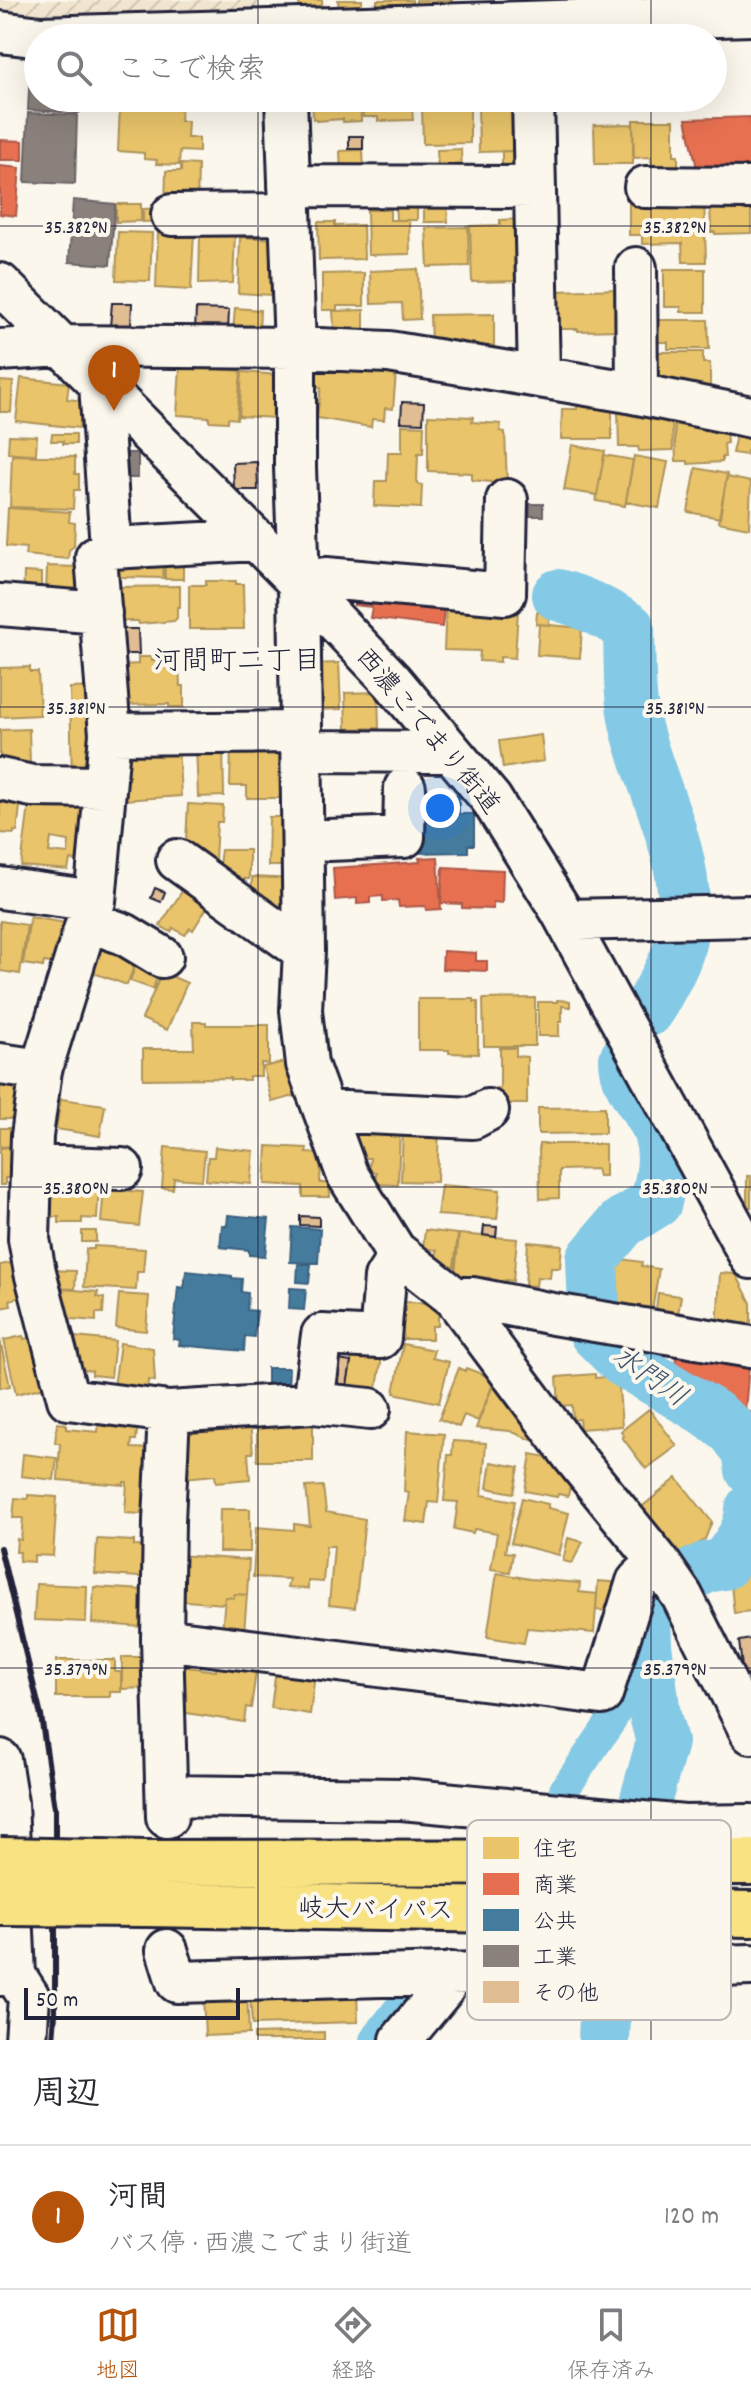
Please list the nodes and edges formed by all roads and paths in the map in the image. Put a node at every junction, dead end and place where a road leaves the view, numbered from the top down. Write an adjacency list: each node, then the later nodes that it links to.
1 (751, 15): 5 (street)
2 (283, 22): 3 (street); 4 (street)
3 (251, 24)
4 (345, 24)
5 (620, 24)
6 (0, 32): 7 (street)
7 (24, 35)
8 (286, 112): 13 (street)
9 (533, 112): 10 (street)
10 (535, 187): 13 (street); 20 (street)
11 (645, 187): 12 (street)
12 (751, 188)
13 (289, 200): 14 (street); 18 (street)
14 (172, 215)
15 (636, 268): 22 (street)
16 (0, 284): 17 (street, 西濃こでまり街道)
17 (62, 346): 18 (street); 19 (street); 21 (street, 西濃こでまり街道)
18 (295, 348): 20 (street); 27 (street)
19 (0, 350)
20 (539, 377): 22 (street)
21 (100, 384): 25 (street, 西濃こでまり街道); 26 (street)
22 (637, 394): 23 (street)
23 (751, 417)
24 (507, 500): 27 (street)
25 (257, 540): 26 (street); 27 (street, 西濃こでまり街道)
26 (111, 548): 29 (street)
27 (299, 583): 31 (street); 32 (street, 西濃こでまり街道)
28 (0, 605): 29 (street)
29 (101, 613): 30 (street)
30 (110, 734): 31 (street); 34 (street)
31 (301, 742): 32 (street); 36 (street)
32 (451, 752): 41 (street, 西濃こでまり街道)
33 (0, 779): 34 (street)
34 (104, 787): 39 (street)
35 (405, 788): 36 (street)
36 (303, 841): 42 (street)
37 (177, 860): 42 (street)
38 (0, 888): 39 (street)
39 (91, 911): 43 (street); 45 (street)
40 (751, 916): 41 (street)
41 (566, 920): 51 (street, 西濃こでまり街道)
42 (304, 951): 47 (street)
43 (162, 957)
44 (0, 1064): 45 (street)
45 (41, 1070): 48 (street)
46 (488, 1110): 47 (street)
47 (324, 1111): 50 (street)
48 (31, 1166): 49 (street); 56 (street)
49 (122, 1169)
50 (400, 1255): 52 (street); 54 (street)
51 (751, 1258)
52 (455, 1298): 53 (street); 57 (street)
53 (751, 1347)
54 (313, 1403): 55 (street); 56 (street)
55 (370, 1409)
56 (169, 1412): 58 (street)
57 (667, 1575): 58 (street); 59 (street)
58 (162, 1639): 62 (street)
59 (738, 1684): 60 (street)
60 (751, 1733)
61 (0, 1765): 79 (street)
62 (621, 1820)
63 (731, 1825): 64 (street)
64 (751, 1825)
65 (0, 1860): 69 (highway, 岐大バイパス, bridge)
66 (751, 1862): 67 (highway, 岐大バイパス)
67 (731, 1863)
68 (467, 1872): 69 (highway, 岐大バイパス)
69 (147, 1884): 70 (highway, 岐大バイパス); 71 (highway, 岐大バイパス, bridge)
70 (467, 1900)
71 (0, 1903)
72 (731, 1913): 73 (highway, 岐大バイパス)
73 (751, 1914)
74 (167, 1950): 77 (street)
75 (751, 1965): 76 (street)
76 (731, 1966)
77 (451, 1973): 78 (street); 81 (street)
78 (467, 1973)
79 (8, 1975): 80 (street)
80 (26, 2040)
81 (401, 2040)

